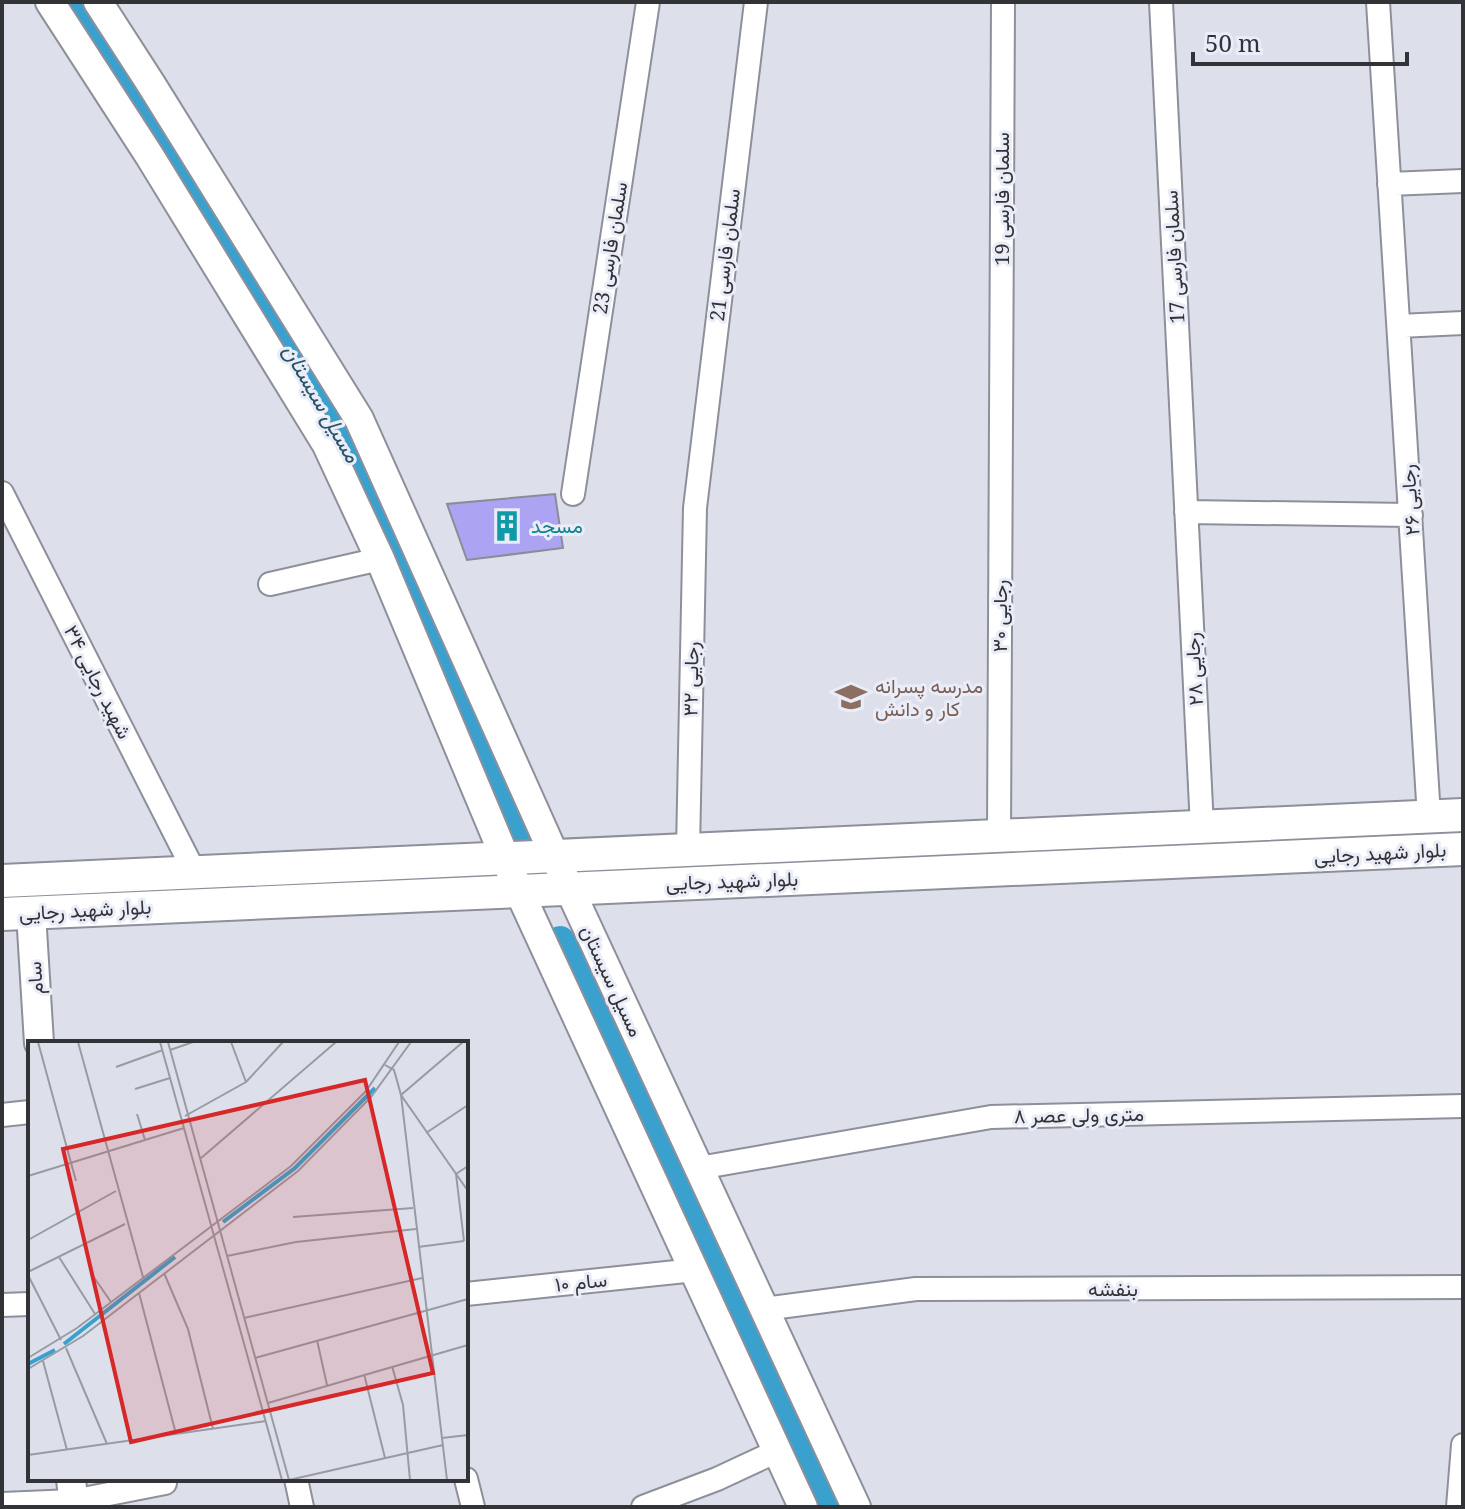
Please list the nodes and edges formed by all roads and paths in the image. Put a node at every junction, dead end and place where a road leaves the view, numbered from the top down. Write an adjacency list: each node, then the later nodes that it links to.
1 (50, 2): 19 (street)
2 (98, 2): 18 (street, مسیل سیستان)
3 (648, 2): 14 (street, سلمان فارسی 23)
4 (756, 2): 15 (street, سلمان فارسی 21)
5 (1003, 2): 12 (street, سلمان فارسی 19)
6 (1161, 2): 16 (street, سلمان فارسی 17)
7 (1378, 2): 9 (street, رجایی ۲۶)
8 (1463, 181): 9 (street)
9 (1389, 184): 11 (street, رجایی ۲۶)
10 (1463, 323): 11 (street)
11 (1399, 326): 17 (street, رجایی ۲۶)
12 (1002, 397): 24 (street, رجایی ۳۰)
13 (2, 493): 29 (street, شهید رجایی ۳۴)
14 (573, 494)
15 (695, 508): 25 (street, رجایی ۳۲)
16 (1186, 512): 17 (street); 23 (street, رجایی ۲۸)
17 (1411, 515): 22 (street, رجایی ۲۶)
18 (422, 559): 19 (street); 27 (street, مسیل سیستان)
19 (383, 567): 20 (street); 28 (street)
20 (270, 584)
21 (1463, 815): 22 (main road, بلوار شهید رجایی)
22 (1429, 817): 23 (main road, بلوار شهید رجایی)
23 (1202, 827): 24 (main road, بلوار شهید رجایی)
24 (999, 836): 25 (main road, بلوار شهید رجایی)
25 (688, 849): 27 (main road, بلوار شهید رجایی)
26 (1463, 849): 31 (main road, بلوار شهید رجایی)
27 (554, 855): 28 (main road, بلوار شهید رجایی); 31 (street, مسیل سیستان)
28 (505, 858): 29 (main road, بلوار شهید رجایی); 32 (street)
29 (194, 871): 30 (main road, بلوار شهید رجایی)
30 (14, 880): 33 (main road)
31 (569, 888): 32 (main road, بلوار شهید رجایی); 38 (street, مسیل سیستان)
32 (519, 891): 33 (main road, بلوار شهید رجایی); 39 (street)
33 (16, 914): 34 (street, سام)
34 (39, 1041)
35 (1463, 1106): 38 (street, ۸ متری ولی عصر)
36 (28, 1112): 37 (street)
37 (2, 1115)
38 (699, 1168): 44 (street, مسیل سیستان)
39 (695, 1270): 41 (street, سام ۱۰); 46 (street)
40 (1463, 1287): 44 (street, بنفشه)
41 (468, 1294)
42 (28, 1304): 43 (street)
43 (2, 1305)
44 (764, 1309): 56 (street, مسیل سیستان)
45 (1463, 1445): 57 (street)
46 (777, 1451): 54 (street); 55 (street)
47 (296, 1481): 52 (street)
48 (466, 1481): 53 (street)
49 (165, 1483): 50 (street)
50 (73, 1496): 51 (street)
51 (2, 1504)
52 (302, 1507)
53 (473, 1507)
54 (643, 1507)
55 (803, 1507)
56 (856, 1507)
57 (1458, 1507)

